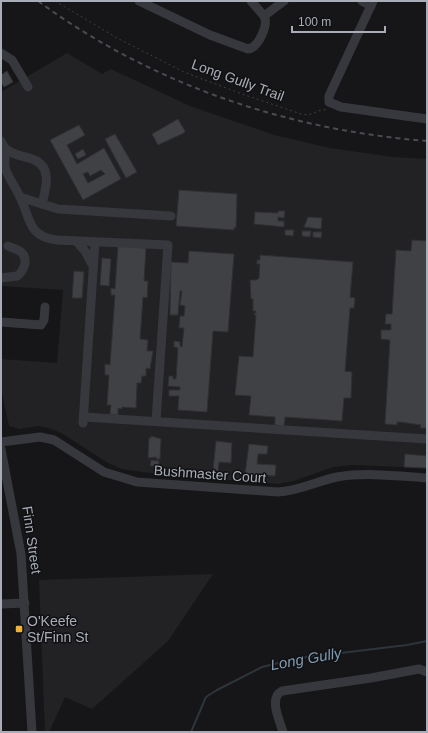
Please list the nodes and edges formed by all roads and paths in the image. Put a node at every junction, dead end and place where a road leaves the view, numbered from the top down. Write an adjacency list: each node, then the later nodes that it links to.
1 (55, 1): 10 (path, Long Gully Trail)
2 (139, 1): 7 (street)
3 (251, 1): 7 (street)
4 (284, 1): 7 (street)
5 (362, 1): 6 (street)
6 (372, 3): 10 (street)
7 (264, 16)
8 (1, 53): 9 (street)
9 (28, 87)
10 (330, 107): 11 (street)
11 (427, 119)
12 (1, 141): 13 (street)
13 (6, 149): 14 (street); 16 (street)
14 (3, 167): 15 (street)
15 (20, 197): 16 (street); 18 (street)
16 (42, 204): 17 (street)
17 (171, 216)
18 (76, 241): 19 (street); 21 (street)
19 (95, 242): 21 (street); 25 (street)
20 (8, 246): 22 (street)
21 (93, 267): 25 (street)
22 (1, 278)
23 (45, 307): 24 (street)
24 (1, 322)
25 (156, 421): 26 (street)
26 (427, 439)
27 (1, 442): 29 (street, Bushmaster Court)
28 (1, 449): 30 (street, Finn Street)
29 (427, 478)
30 (5, 483): 31 (street, Finn Street)
31 (25, 603): 32 (street); 34 (street, Finn Street)
32 (1, 604)
33 (427, 672): 35 (street)
34 (32, 732)
35 (283, 732)

